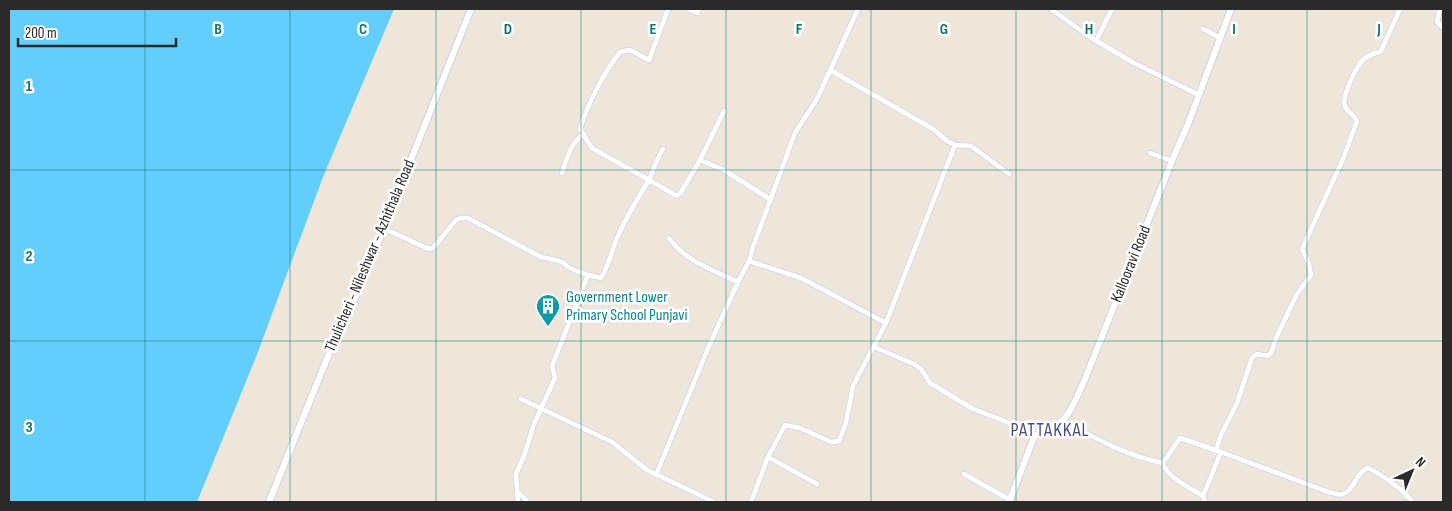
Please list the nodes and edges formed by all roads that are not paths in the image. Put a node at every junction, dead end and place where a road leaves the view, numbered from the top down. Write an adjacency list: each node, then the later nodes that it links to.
1 (471, 9): 28 (main road, Thulicheri - Nileshwar - Azhithala Road)
2 (668, 9): 18 (street)
3 (688, 9): 4 (street)
4 (700, 9)
5 (858, 9): 15 (street)
6 (1052, 9): 14 (street)
7 (1112, 9): 14 (street)
8 (1231, 9): 13 (main road, Kallooravi Road)
9 (1400, 9): 39 (street)
10 (1440, 9): 11 (street)
11 (1443, 28)
12 (1203, 29): 13 (street)
13 (1221, 38): 16 (main road, Kallooravi Road)
14 (1096, 40): 16 (street)
15 (830, 70): 19 (street); 27 (street)
16 (1199, 95): 23 (main road, Kallooravi Road)
17 (724, 111): 22 (street)
18 (583, 134): 24 (street); 26 (street)
19 (954, 145): 25 (street); 33 (street)
20 (664, 149): 26 (street)
21 (1150, 153): 23 (street)
22 (700, 160): 26 (street); 27 (street)
23 (1172, 161): 37 (main road, Kallooravi Road)
24 (562, 173)
25 (1009, 174)
26 (649, 180): 31 (street)
27 (771, 200): 30 (street)
28 (383, 228): 31 (street); 48 (main road, Thulicheri - Nileshwar - Azhithala Road)
29 (669, 238): 32 (street)
30 (750, 261): 32 (street); 33 (street)
31 (588, 275): 36 (street)
32 (738, 282): 43 (street)
33 (886, 323): 34 (street)
34 (874, 347): 38 (street); 40 (street)
35 (521, 399): 36 (street)
36 (541, 409): 43 (street); 45 (street)
37 (1063, 421): 38 (main road); 41 (street)
38 (1035, 435): 47 (main road)
39 (1219, 451): 41 (street); 46 (street); 54 (street)
40 (768, 457): 44 (street); 52 (street)
41 (1163, 463): 46 (street)
42 (964, 474): 47 (street)
43 (656, 475): 51 (street)
44 (817, 484)
45 (518, 492): 49 (street); 50 (street)
46 (1203, 496): 53 (street)
47 (1010, 501)
48 (269, 502)
49 (518, 502)
50 (528, 502)
51 (714, 502)
52 (751, 502)
53 (1205, 502)
54 (1412, 502)

